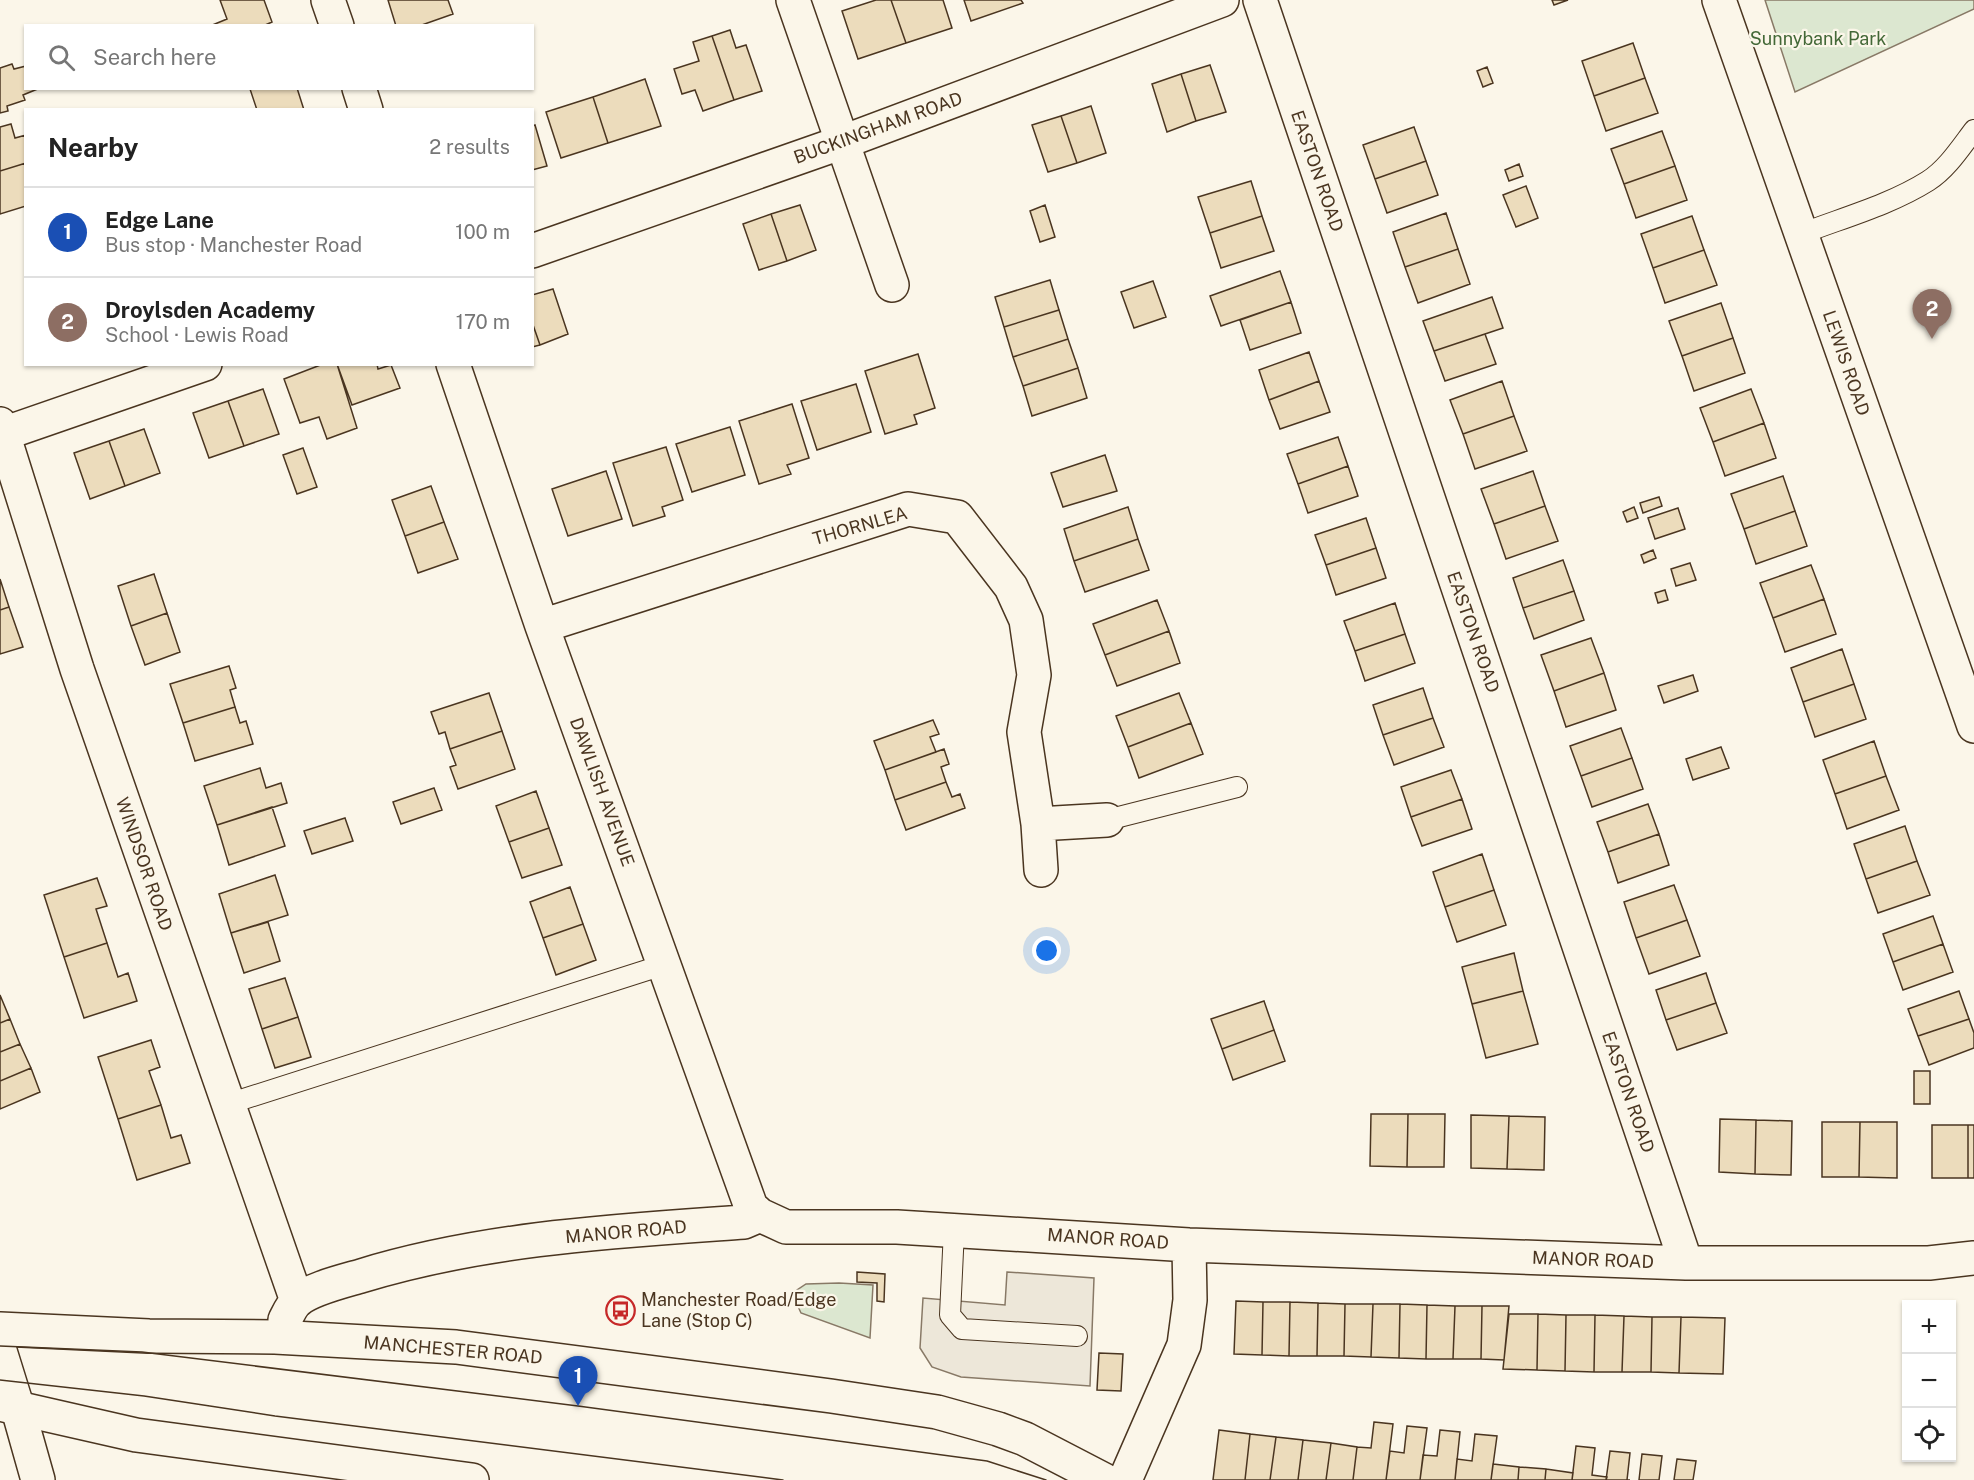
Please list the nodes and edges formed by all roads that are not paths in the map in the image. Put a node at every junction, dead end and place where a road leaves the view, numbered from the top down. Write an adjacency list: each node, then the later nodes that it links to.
1 (328, 0): 6 (street)
2 (793, 0): 10 (street)
3 (1222, 0): 10 (street, BUCKINGHAM ROAD)
4 (1260, 0): 29 (street, EASTON ROAD)
5 (1719, 0): 11 (street, LEWIS ROAD)
6 (336, 24)
7 (360, 90): 8 (street)
8 (365, 108)
9 (1974, 130): 11 (lane)
10 (843, 142): 12 (street, BUCKINGHAM ROAD); 13 (street)
11 (1801, 234): 18 (street, LEWIS ROAD)
12 (534, 249)
13 (892, 285)
14 (199, 366): 16 (street)
15 (454, 366): 17 (street, DAWLISH AVENUE)
16 (1, 431): 24 (street, WINDSOR ROAD)
17 (542, 626): 21 (street, THORNLEA); 23 (street, DAWLISH AVENUE)
18 (1974, 726)
19 (1237, 787): 20 (lane)
20 (1107, 820): 21 (street)
21 (1038, 824): 22 (street, THORNLEA)
22 (1041, 870)
23 (663, 964): 24 (lane); 25 (street, DAWLISH AVENUE)
24 (228, 1104): 30 (street, WINDSOR ROAD)
25 (760, 1215): 26 (street, MANOR ROAD); 30 (street, MANOR ROAD)
26 (954, 1230): 27 (street, MANOR ROAD); 32 (lane)
27 (1189, 1245): 29 (street, MANOR ROAD); 40 (street)
28 (1974, 1258): 29 (street, MANOR ROAD)
29 (1686, 1263)
30 (297, 1301): 33 (street)
31 (0, 1329): 33 (street, MANCHESTER ROAD)
32 (1077, 1336)
33 (275, 1337): 39 (street, MANCHESTER ROAD)
34 (0, 1351): 35 (street)
35 (9, 1406): 36 (street); 37 (street)
36 (361, 1472): 38 (street)
37 (38, 1480)
38 (472, 1480)
39 (1104, 1480)
40 (1125, 1480)

